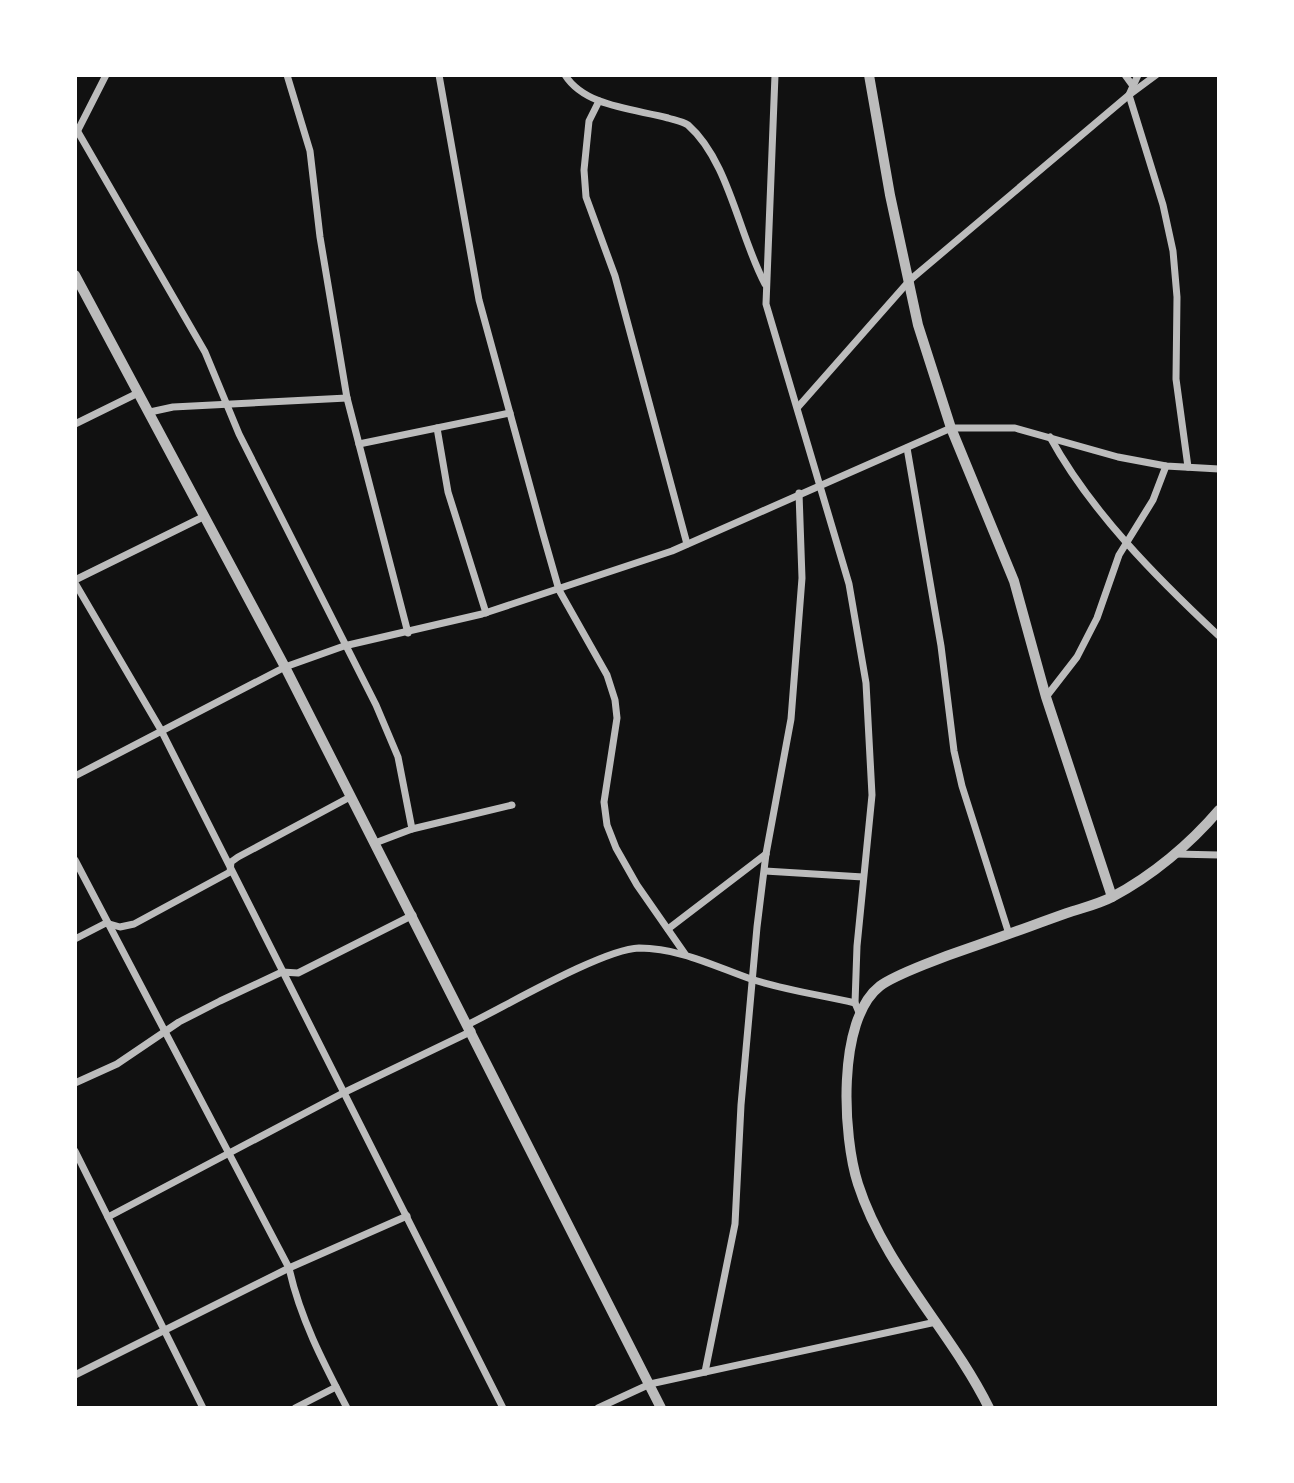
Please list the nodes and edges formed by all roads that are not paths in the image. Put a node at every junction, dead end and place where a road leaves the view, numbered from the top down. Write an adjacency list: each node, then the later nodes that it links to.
1 (106, 75): 13 (street)
2 (439, 75): 22 (street)
3 (565, 75): 12 (street)
4 (775, 75): 16 (street)
5 (869, 75): 15 (street)
6 (1125, 75): 10 (street)
7 (1138, 75): 10 (street)
8 (1156, 75): 11 (street)
9 (289, 76): 18 (street)
10 (1133, 86): 11 (street)
11 (1129, 95): 15 (street); 30 (street)
12 (599, 101): 16 (street); 36 (street)
13 (76, 134): 19 (street)
14 (75, 275): 17 (street)
15 (909, 280): 20 (street); 25 (street)
16 (765, 285): 20 (street)
17 (138, 393): 21 (street); 23 (street)
18 (347, 398): 19 (street); 27 (street)
19 (226, 405): 21 (street); 42 (street)
20 (798, 407): 32 (street)
21 (150, 412): 34 (street)
22 (510, 413): 24 (street); 38 (street)
23 (75, 424)
24 (437, 428): 27 (street); 39 (street)
25 (951, 428): 26 (street); 28 (street); 44 (street)
26 (1049, 437): 29 (street); 35 (street)
27 (359, 444): 40 (street)
28 (907, 448): 32 (street); 63 (street)
29 (1166, 466): 30 (street); 35 (street)
30 (1188, 467): 31 (street)
31 (1219, 469)
32 (821, 484): 33 (street); 58 (street)
33 (799, 493): 36 (street); 53 (street)
34 (205, 516): 37 (street); 43 (street)
35 (1128, 541): 41 (street); 44 (street)
36 (687, 544): 38 (street)
37 (75, 582): 45 (street)
38 (559, 590): 39 (street); 62 (street)
39 (486, 613): 40 (street)
40 (408, 633): 42 (street)
41 (1219, 636)
42 (344, 646): 43 (street); 50 (street)
43 (285, 667): 45 (street); 47 (street)
44 (1046, 697): 59 (street)
45 (160, 730): 46 (street); 57 (street)
46 (75, 776)
47 (350, 797): 51 (street); 57 (street)
48 (512, 805): 50 (street)
49 (1219, 810): 52 (street)
50 (412, 829): 51 (street)
51 (375, 843): 60 (street)
52 (1175, 854): 54 (street); 59 (street)
53 (766, 855): 56 (street); 62 (street)
54 (1219, 855)
55 (75, 860): 61 (street)
56 (765, 871): 58 (street); 67 (street)
57 (230, 872): 61 (street); 66 (street)
58 (863, 877): 68 (street)
59 (1112, 897): 63 (street)
60 (413, 915): 66 (street); 70 (street)
61 (106, 923): 64 (street); 71 (street)
62 (668, 929): 65 (street)
63 (1009, 934): 69 (street)
64 (75, 939)
65 (685, 954): 67 (street); 70 (street)
66 (282, 972): 71 (street); 73 (street)
67 (753, 980): 68 (street); 81 (street)
68 (855, 1003): 69 (street)
69 (860, 1015): 79 (street)
70 (471, 1027): 73 (street); 83 (street)
71 (168, 1032): 72 (street); 75 (street)
72 (75, 1083)
73 (343, 1093): 75 (street); 76 (street)
74 (75, 1151): 77 (street)
75 (231, 1152): 77 (street); 78 (street)
76 (407, 1216): 78 (street); 88 (street)
77 (108, 1217): 80 (street)
78 (289, 1268): 80 (street); 84 (street)
79 (936, 1322): 81 (street); 91 (street)
80 (165, 1332): 82 (street); 85 (street)
81 (705, 1372): 83 (street)
82 (75, 1375)
83 (650, 1384): 89 (street); 90 (street)
84 (336, 1387): 86 (street); 87 (street)
85 (203, 1408)
86 (295, 1408)
87 (347, 1408)
88 (503, 1408)
89 (598, 1408)
90 (661, 1408)
91 (989, 1408)

